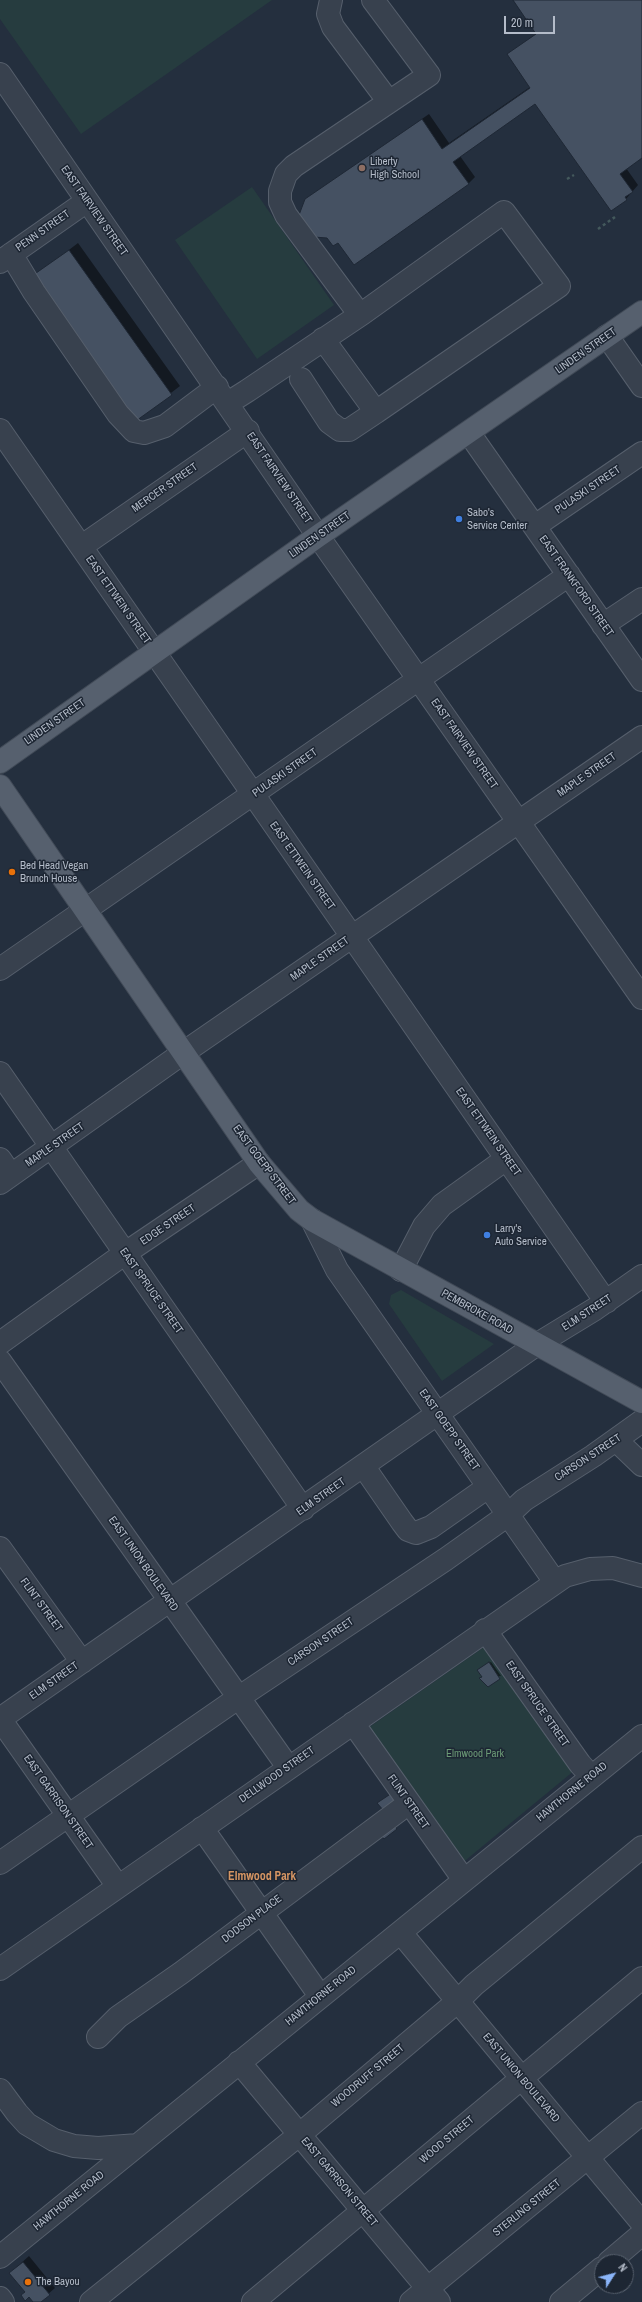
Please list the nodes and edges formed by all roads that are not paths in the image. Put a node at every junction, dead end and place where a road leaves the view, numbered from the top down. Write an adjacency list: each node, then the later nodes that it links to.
1 (331, 0): 4 (street)
2 (373, 0): 4 (street)
3 (0, 74): 5 (street, EAST FAIRVIEW STREET)
4 (389, 102): 8 (street)
5 (87, 201): 6 (street, PENN STREET); 13 (street, EAST FAIRVIEW STREET)
6 (5, 258): 13 (street)
7 (642, 312): 9 (main road, LINDEN STREET)
8 (360, 315): 10 (street); 14 (street)
9 (607, 336): 12 (street); 17 (main road, LINDEN STREET)
10 (323, 340): 13 (street); 14 (street)
11 (301, 379): 14 (street)
12 (642, 386)
13 (223, 395): 16 (street, EAST FAIRVIEW STREET)
14 (376, 412)
15 (0, 430): 21 (street, EAST ETTWEIN STREET)
16 (248, 431): 20 (street, EAST FAIRVIEW STREET); 21 (street, MERCER STREET)
17 (469, 433): 19 (street, EAST FRANKFORD STREET); 20 (main road, LINDEN STREET)
18 (642, 453): 19 (street, PULASKI STREET)
19 (535, 526): 22 (street, EAST FRANKFORD STREET)
20 (318, 536): 25 (main road, LINDEN STREET); 26 (street, EAST FAIRVIEW STREET)
21 (82, 546): 25 (street, EAST ETTWEIN STREET)
22 (569, 576): 24 (street, EAST FRANKFORD STREET); 26 (street, PULASKI STREET)
23 (642, 598): 24 (street)
24 (604, 625): 27 (street, EAST FRANKFORD STREET)
25 (154, 652): 29 (main road, LINDEN STREET); 31 (street, EAST ETTWEIN STREET)
26 (418, 679): 31 (street, PULASKI STREET); 32 (street, EAST FAIRVIEW STREET)
27 (642, 680)
28 (642, 737): 32 (street, MAPLE STREET)
29 (0, 762)
30 (0, 786): 33 (main road, EAST GOEPP STREET)
31 (252, 795): 33 (street, PULASKI STREET); 34 (street, EAST ETTWEIN STREET)
32 (520, 822): 34 (street, MAPLE STREET); 36 (street, EAST FAIRVIEW STREET)
33 (85, 911): 35 (street, PULASKI STREET); 37 (main road, EAST GOEPP STREET)
34 (352, 937): 37 (street, MAPLE STREET); 40 (street, EAST ETTWEIN STREET)
35 (0, 969)
36 (642, 998)
37 (183, 1053): 39 (street, MAPLE STREET); 41 (main road, EAST GOEPP STREET)
38 (0, 1073): 39 (street, EAST SPRUCE STREET)
39 (51, 1148): 42 (street, MAPLE STREET); 44 (street, EAST SPRUCE STREET)
40 (506, 1159): 45 (street); 47 (street, EAST ETTWEIN STREET)
41 (259, 1163): 43 (main road, EAST GOEPP STREET); 44 (street, EDGE STREET)
42 (4, 1173)
43 (312, 1220): 45 (main road, PEMBROKE ROAD); 52 (street, EAST GOEPP STREET)
44 (124, 1254): 48 (street, EDGE STREET); 58 (street, EAST SPRUCE STREET)
45 (401, 1270): 49 (main road, PEMBROKE ROAD)
46 (642, 1276): 47 (street, ELM STREET)
47 (606, 1302): 49 (street, ELM STREET)
48 (0, 1343)
49 (536, 1345): 51 (main road, PEMBROKE ROAD); 52 (street, ELM STREET)
50 (0, 1361): 63 (street, EAST UNION BOULEVARD)
51 (642, 1402)
52 (438, 1414): 56 (street, ELM STREET); 57 (street, EAST GOEPP STREET)
53 (642, 1421): 54 (street, CARSON STREET)
54 (616, 1440): 55 (street); 59 (street, CARSON STREET)
55 (642, 1465)
56 (364, 1467): 57 (street); 58 (street, ELM STREET)
57 (488, 1487): 59 (street, EAST GOEPP STREET)
58 (303, 1509): 63 (street, ELM STREET)
59 (508, 1515): 62 (street, EAST GOEPP STREET); 66 (street, CARSON STREET)
60 (0, 1548): 65 (street, FLINT STREET)
61 (642, 1576): 62 (street, DELLWOOD STREET)
62 (555, 1582): 64 (street, DELLWOOD STREET)
63 (169, 1600): 65 (street, ELM STREET); 66 (street, EAST UNION BOULEVARD)
64 (485, 1630): 68 (street, DELLWOOD STREET); 71 (street, EAST SPRUCE STREET)
65 (82, 1662): 67 (street, ELM STREET)
66 (238, 1698): 70 (street, EAST UNION BOULEVARD); 73 (street, CARSON STREET)
67 (0, 1719): 73 (street, EAST GARRISON STREET)
68 (353, 1723): 70 (street, DELLWOOD STREET); 72 (street, FLINT STREET)
69 (642, 1736): 71 (street, HAWTHORNE ROAD)
70 (288, 1767): 74 (street, DELLWOOD STREET)
71 (591, 1776): 77 (street, HAWTHORNE ROAD)
72 (409, 1803): 77 (street, FLINT STREET); 79 (street, DODSON PLACE)
73 (68, 1816): 76 (street, CARSON STREET); 78 (street, EAST GARRISON STREET)
74 (202, 1828): 78 (street, DELLWOOD STREET); 79 (street)
75 (642, 1847): 84 (street, WOODRUFF STREET)
76 (0, 1863)
77 (464, 1880): 80 (street, HAWTHORNE ROAD)
78 (117, 1885): 81 (street, DELLWOOD STREET)
79 (260, 1912): 83 (street); 85 (street, DODSON PLACE)
80 (401, 1933): 83 (street, HAWTHORNE ROAD); 84 (street, EAST UNION BOULEVARD)
81 (2, 1970)
82 (642, 1978): 87 (street, WOOD STREET)
83 (320, 1996): 86 (street, HAWTHORNE ROAD)
84 (458, 2002): 87 (street, EAST UNION BOULEVARD); 90 (street, WOODRUFF STREET)
85 (98, 2037)
86 (239, 2062): 90 (street, EAST GARRISON STREET); 91 (street, HAWTHORNE ROAD)
87 (520, 2079): 92 (street, EAST UNION BOULEVARD); 93 (street, WOOD STREET)
88 (0, 2090): 91 (street)
89 (642, 2113): 92 (street, STERLING STREET)
90 (299, 2135): 93 (street, EAST GARRISON STREET); 100 (street, WOODRUFF STREET)
91 (138, 2144): 96 (street, HAWTHORNE ROAD)
92 (587, 2158): 94 (street, EAST UNION BOULEVARD); 99 (street, STERLING STREET)
93 (362, 2210): 99 (street, EAST GARRISON STREET); 101 (street, WOOD STREET)
94 (642, 2223)
95 (642, 2234): 97 (street)
96 (2, 2250)
97 (618, 2254)
98 (594, 2275): 103 (street)
99 (433, 2295): 102 (street, STERLING STREET)
100 (92, 2302)
101 (253, 2302)
102 (410, 2302)
103 (561, 2302)

